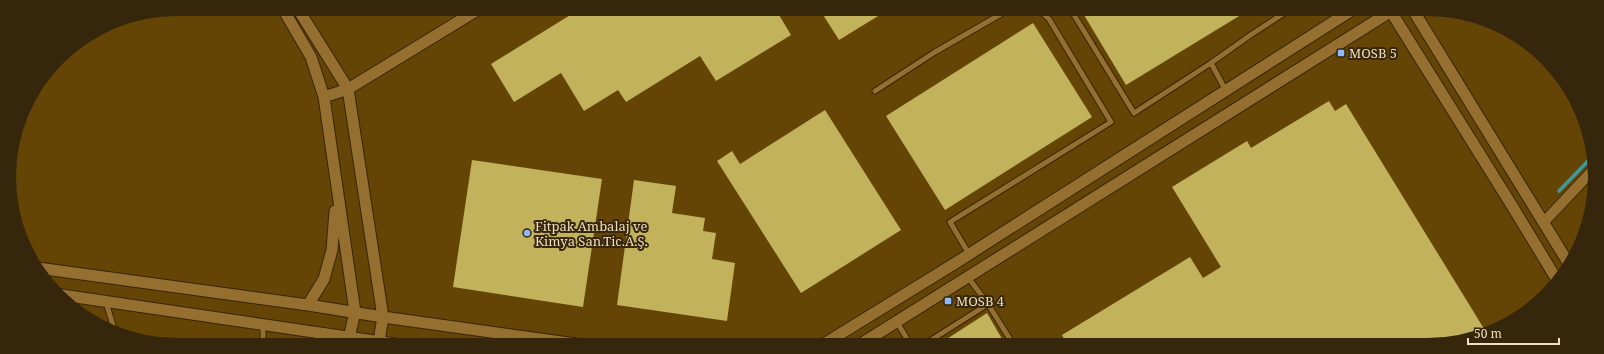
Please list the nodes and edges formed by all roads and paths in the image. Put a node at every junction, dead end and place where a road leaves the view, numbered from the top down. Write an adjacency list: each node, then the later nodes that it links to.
1 (287, 16): 16 (street)
2 (302, 16): 13 (street)
3 (468, 16): 13 (street)
4 (998, 16): 14 (lane)
5 (1046, 16): 20 (lane)
6 (1074, 16): 12 (lane)
7 (1280, 16): 12 (lane)
8 (1343, 16): 15 (street)
9 (1383, 16): 24 (street)
10 (1394, 16): 25 (street)
11 (1417, 16): 19 (street)
12 (1210, 63): 15 (lane)
13 (348, 89): 16 (street); 31 (street)
14 (875, 91)
15 (1226, 91): 20 (street)
16 (324, 97): 18 (street)
17 (1588, 175): 19 (street)
18 (337, 190): 29 (street); 30 (street)
19 (1544, 222): 21 (street)
20 (969, 254): 22 (street)
21 (1566, 258)
22 (957, 262): 24 (street); 39 (street)
23 (45, 269): 29 (street)
24 (967, 276): 28 (lane); 32 (street)
25 (1554, 276)
26 (69, 296): 27 (street)
27 (106, 302): 33 (lane); 34 (street)
28 (988, 304): 42 (lane); 43 (lane)
29 (308, 305): 30 (street)
30 (355, 312): 31 (street); 36 (street)
31 (383, 317): 37 (street); 38 (street)
32 (896, 322): 40 (street); 41 (lane)
33 (112, 325)
34 (263, 325): 35 (lane); 36 (street)
35 (263, 338)
36 (349, 338)
37 (380, 338)
38 (533, 338)
39 (834, 338)
40 (876, 338)
41 (906, 338)
42 (934, 338)
43 (1010, 338)

